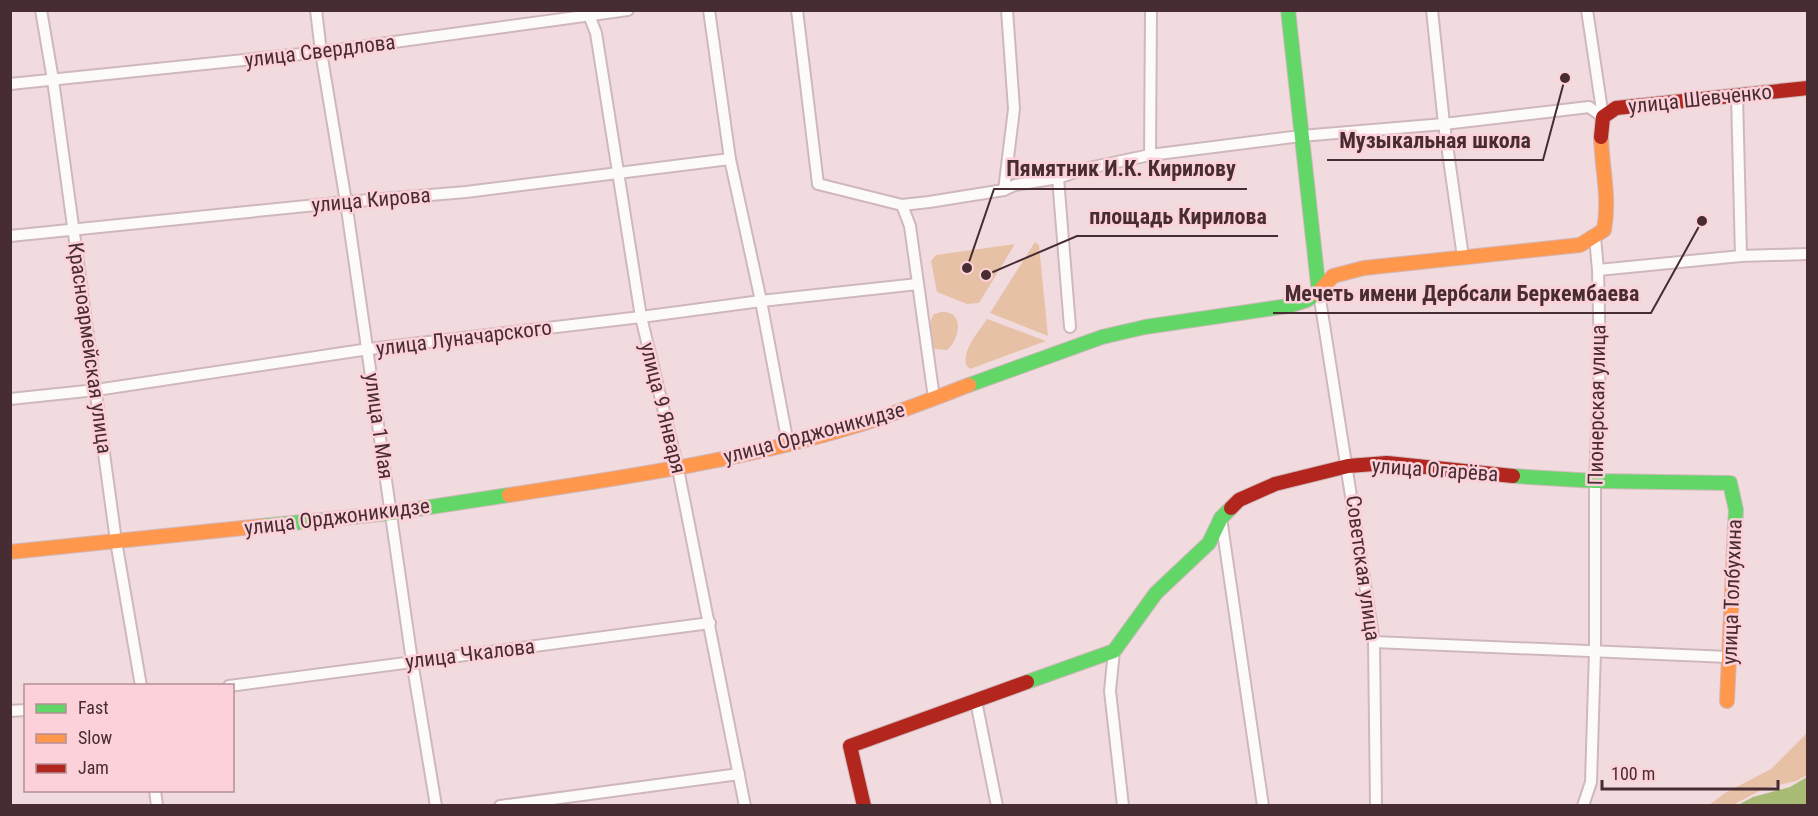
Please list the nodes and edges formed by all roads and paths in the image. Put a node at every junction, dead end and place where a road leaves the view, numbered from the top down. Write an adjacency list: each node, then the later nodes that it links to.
1 (41, 10): 13 (street, Красноармейская улица)
2 (316, 10): 12 (street, улица 1 Мая)
3 (628, 10): 11 (street, улица Свердлова)
4 (709, 10): 21 (street)
5 (797, 10): 26 (street, улица Шевченко)
6 (1007, 10): 24 (street)
7 (1151, 10): 20 (street)
8 (1288, 10): 19 (main road, Советская улица)
9 (1431, 10): 18 (street)
10 (1587, 10): 17 (street)
11 (587, 12): 12 (street, улица Свердлова); 22 (street, улица 9 Января)
12 (321, 52): 13 (street, улица Свердлова); 25 (street, улица 1 Мая)
13 (53, 80): 14 (street, улица Свердлова); 27 (street, Красноармейская улица)
14 (10, 84)
15 (1808, 88): 16 (main road, улица Шевченко)
16 (1737, 95): 17 (main road, улица Шевченко); 31 (street)
17 (1603, 117): 18 (street, улица Шевченко); 29 (main road)
18 (1444, 124): 19 (street, улица Шевченко); 32 (street)
19 (1300, 136): 20 (street, улица Шевченко); 35 (main road, Советская улица)
20 (1150, 155): 23 (street, улица Шевченко)
21 (730, 159): 22 (street, улица Кирова); 36 (street)
22 (616, 173): 25 (street, улица Кирова); 37 (street, улица 9 Января)
23 (1058, 178): 24 (street, улица Шевченко); 38 (street)
24 (1004, 190): 26 (street, улица Шевченко)
25 (346, 202): 27 (street, улица Кирова); 39 (street, улица 1 Мая)
26 (902, 205): 34 (street)
27 (74, 230): 28 (street, улица Кирова); 40 (street, Красноармейская улица)
28 (10, 236)
29 (1595, 237): 32 (main road, улица Орджоникидзе); 33 (street, Пионерская улица)
30 (1808, 254): 31 (street)
31 (1741, 256): 33 (street)
32 (1463, 257): 35 (main road, улица Орджоникидзе)
33 (1598, 270): 46 (street, Пионерская улица)
34 (918, 284): 36 (street, улица Луначарского); 41 (street)
35 (1319, 292): 41 (main road, улица Орджоникидзе); 44 (street, Советская улица)
36 (761, 301): 37 (street, улица Луначарского); 43 (street)
37 (641, 317): 39 (street, улица Луначарского); 45 (street, улица 9 Января)
38 (1070, 327)
39 (369, 349): 40 (street, улица Луначарского); 48 (street, улица 1 Мая)
40 (96, 390): 42 (street, улица Луначарского); 50 (street, Красноармейская улица)
41 (934, 398): 43 (main road, улица Орджоникидзе)
42 (10, 399)
43 (788, 444): 45 (main road, улица Орджоникидзе)
44 (1348, 466): 46 (main road, улица Огарёва); 49 (main road, улица Огарёва); 53 (street, Советская улица)
45 (678, 469): 48 (main road, улица Орджоникидзе); 52 (street, улица 9 Января)
46 (1595, 481): 47 (main road, улица Огарёва); 55 (street, Пионерская улица)
47 (1730, 483): 56 (main road, улица Толбухина)
48 (391, 513): 50 (main road, улица Орджоникидзе); 57 (street, улица 1 Мая)
49 (1221, 518): 54 (main road, улица Огарёва); 69 (street)
50 (116, 541): 51 (main road, улица Орджоникидзе); 58 (street, Красноармейская улица)
51 (10, 552)
52 (710, 623): 57 (street, улица Чкалова); 62 (street, улица 9 Января)
53 (1374, 642): 55 (street); 70 (street, Советская улица)
54 (1114, 651): 60 (main road); 68 (street)
55 (1595, 651): 56 (street); 71 (street, Пионерская улица)
56 (1729, 657): 61 (main road, улица Толбухина)
57 (412, 661): 59 (street, улица Чкалова); 63 (street, улица 1 Мая)
58 (141, 684)
59 (234, 685)
60 (975, 701): 66 (main road); 67 (street)
61 (1727, 701)
62 (739, 774): 64 (street); 65 (street, улица 9 Января)
63 (436, 806)
64 (500, 806)
65 (745, 806)
66 (864, 806)
67 (997, 806)
68 (1123, 806)
69 (1263, 806)
70 (1376, 806)
71 (1583, 806)

